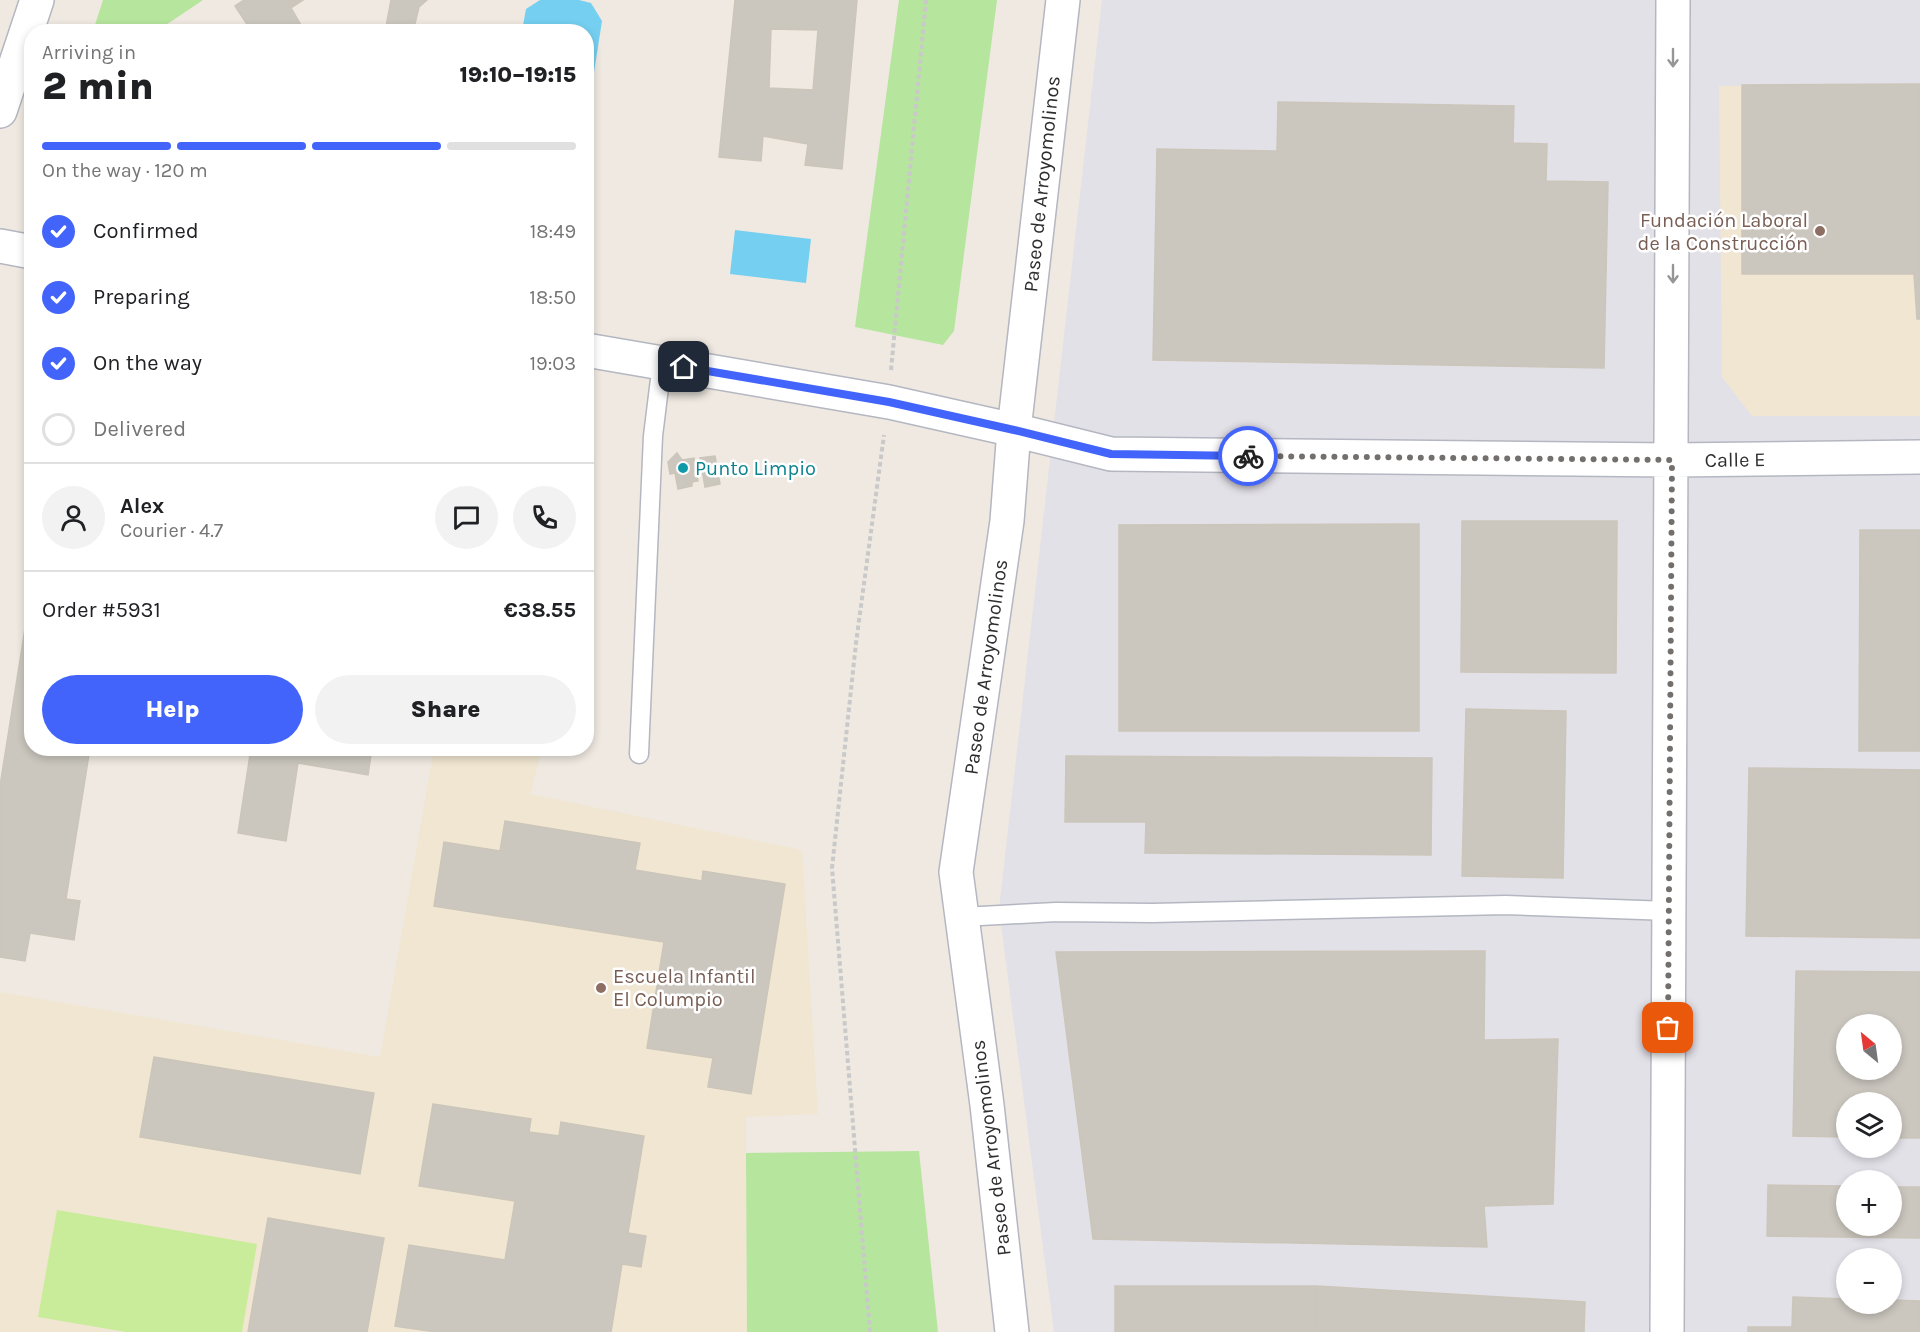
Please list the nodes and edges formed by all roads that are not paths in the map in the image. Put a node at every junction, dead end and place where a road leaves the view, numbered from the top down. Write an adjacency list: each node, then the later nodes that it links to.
1 (37, 0): 4 (street)
2 (1063, 0): 11 (street, Paseo de Arroyomolinos)
3 (1673, 0): 13 (street, one-way to 13)
4 (29, 24)
5 (24, 39): 6 (street)
6 (0, 111)
7 (0, 246): 8 (street)
8 (24, 250)
9 (594, 351): 10 (street, Calle E)
10 (662, 363): 11 (street, Calle E); 14 (lane)
11 (1014, 430): 13 (street, Calle E); 16 (street, Paseo de Arroyomolinos)
12 (1920, 458): 13 (street, Calle E)
13 (1672, 460): 15 (street)
14 (639, 754)
15 (1669, 911): 16 (lane); 18 (street)
16 (962, 917): 17 (street, Paseo de Arroyomolinos)
17 (1012, 1332)
18 (1667, 1332)

